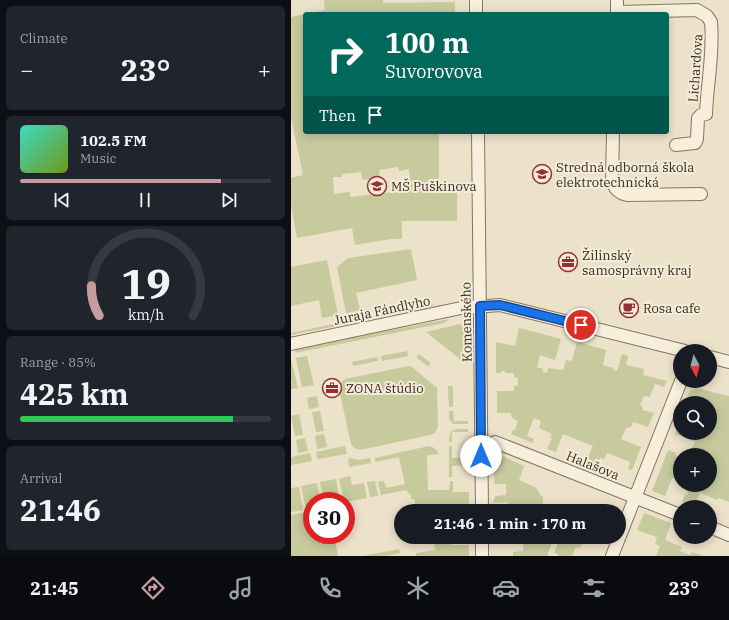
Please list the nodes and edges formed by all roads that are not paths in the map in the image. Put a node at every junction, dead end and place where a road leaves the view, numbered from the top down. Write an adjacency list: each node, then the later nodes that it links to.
1 (476, 0): 3 (street)
2 (617, 9): 6 (street, Lichardova)
3 (476, 12)
4 (478, 134): 8 (street, Komenského)
5 (613, 134): 7 (street)
6 (676, 145)
7 (701, 194)
8 (480, 306): 9 (street, Juraja Fándlyho); 10 (street, Juraja Fándlyho); 16 (street, Komenského)
9 (291, 344)
10 (673, 348)
11 (717, 359): 12 (street)
12 (729, 362)
13 (678, 388): 15 (street)
14 (495, 442): 15 (street, Halašova)
15 (635, 497): 17 (street, Halašova); 22 (street)
16 (482, 504)
17 (673, 512)
18 (717, 530): 19 (street)
19 (729, 535)
20 (482, 544): 21 (street)
21 (482, 556)
22 (612, 556)

